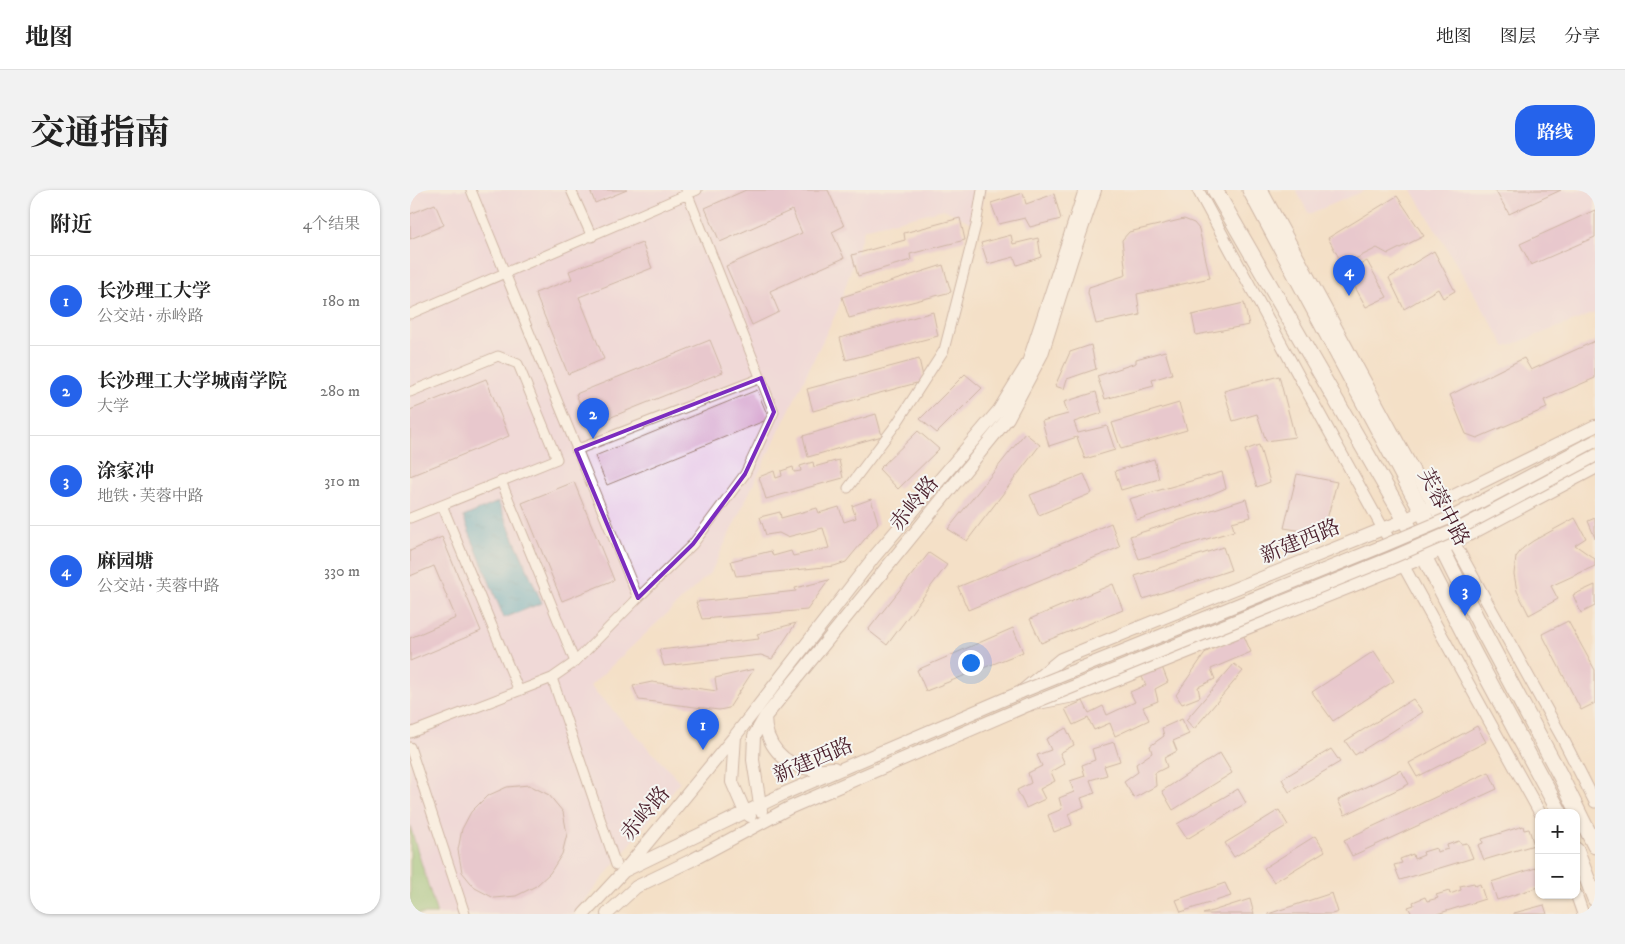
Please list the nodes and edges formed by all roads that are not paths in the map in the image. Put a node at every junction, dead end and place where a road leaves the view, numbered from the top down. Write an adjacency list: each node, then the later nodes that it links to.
1 (471, 190): 13 (street)
2 (571, 190): 12 (street)
3 (697, 190): 11 (street)
4 (982, 190): 23 (street)
5 (1085, 190): 40 (main road, 赤岭路)
6 (1095, 190): 38 (main road, 赤岭路)
7 (1198, 190): 28 (street)
8 (1215, 190): 27 (main road, 芙蓉中路)
9 (1250, 190): 25 (main road, 芙蓉中路)
10 (1262, 190): 25 (street)
11 (687, 192): 12 (street); 15 (street)
12 (592, 237): 13 (street)
13 (505, 274): 14 (street); 19 (street)
14 (410, 314)
15 (761, 378): 19 (street); 32 (street)
16 (410, 392): 22 (street)
17 (1595, 426): 25 (main road, 新建西路)
18 (1595, 441): 36 (main road, 新建西路, bridge)
19 (576, 450): 32 (street)
20 (1595, 456): 37 (main road, 新建西路, bridge)
21 (1595, 468): 29 (main road, 新建西路)
22 (501, 481): 24 (street); 33 (street)
23 (848, 488)
24 (442, 505): 26 (street); 35 (street)
25 (1428, 510): 27 (main road, 新建西路); 29 (main road, 芙蓉中路)
26 (410, 518)
27 (1406, 520): 28 (main road, 新建西路); 30 (main road, 芙蓉中路)
28 (1384, 529): 31 (street); 36 (main road, 新建西路)
29 (1448, 546): 30 (main road, 新建西路); 43 (street); 49 (main road, 芙蓉中路)
30 (1425, 557): 31 (main road, 新建西路); 46 (main road, 芙蓉中路)
31 (1404, 565): 37 (main road, 新建西路); 45 (street)
32 (638, 598): 33 (street)
33 (575, 662): 34 (street)
34 (552, 678): 35 (street); 52 (street)
35 (519, 691): 39 (street)
36 (1020, 692): 42 (main road, 新建西路)
37 (1028, 704): 48 (main road, 新建西路)
38 (765, 717): 42 (main road); 44 (main road, 赤岭路)
39 (410, 733)
40 (735, 736): 47 (main road); 52 (main road, 赤岭路)
41 (410, 747): 55 (street)
42 (846, 767): 44 (main road, 新建西路)
43 (1595, 802)
44 (761, 804): 47 (main road, 新建西路); 48 (main road, 赤岭路)
45 (1538, 809)
46 (1558, 809)
47 (745, 812): 48 (main road); 52 (main road, 新建西路)
48 (764, 822): 57 (main road)
49 (1590, 822): 50 (main road, 芙蓉中路)
50 (1595, 846)
51 (1578, 854): 54 (main road)
52 (620, 868): 56 (main road, 赤岭路)
53 (1578, 899): 58 (street)
54 (1595, 899)
55 (465, 914)
56 (584, 914)
57 (606, 914)
58 (1583, 914)

